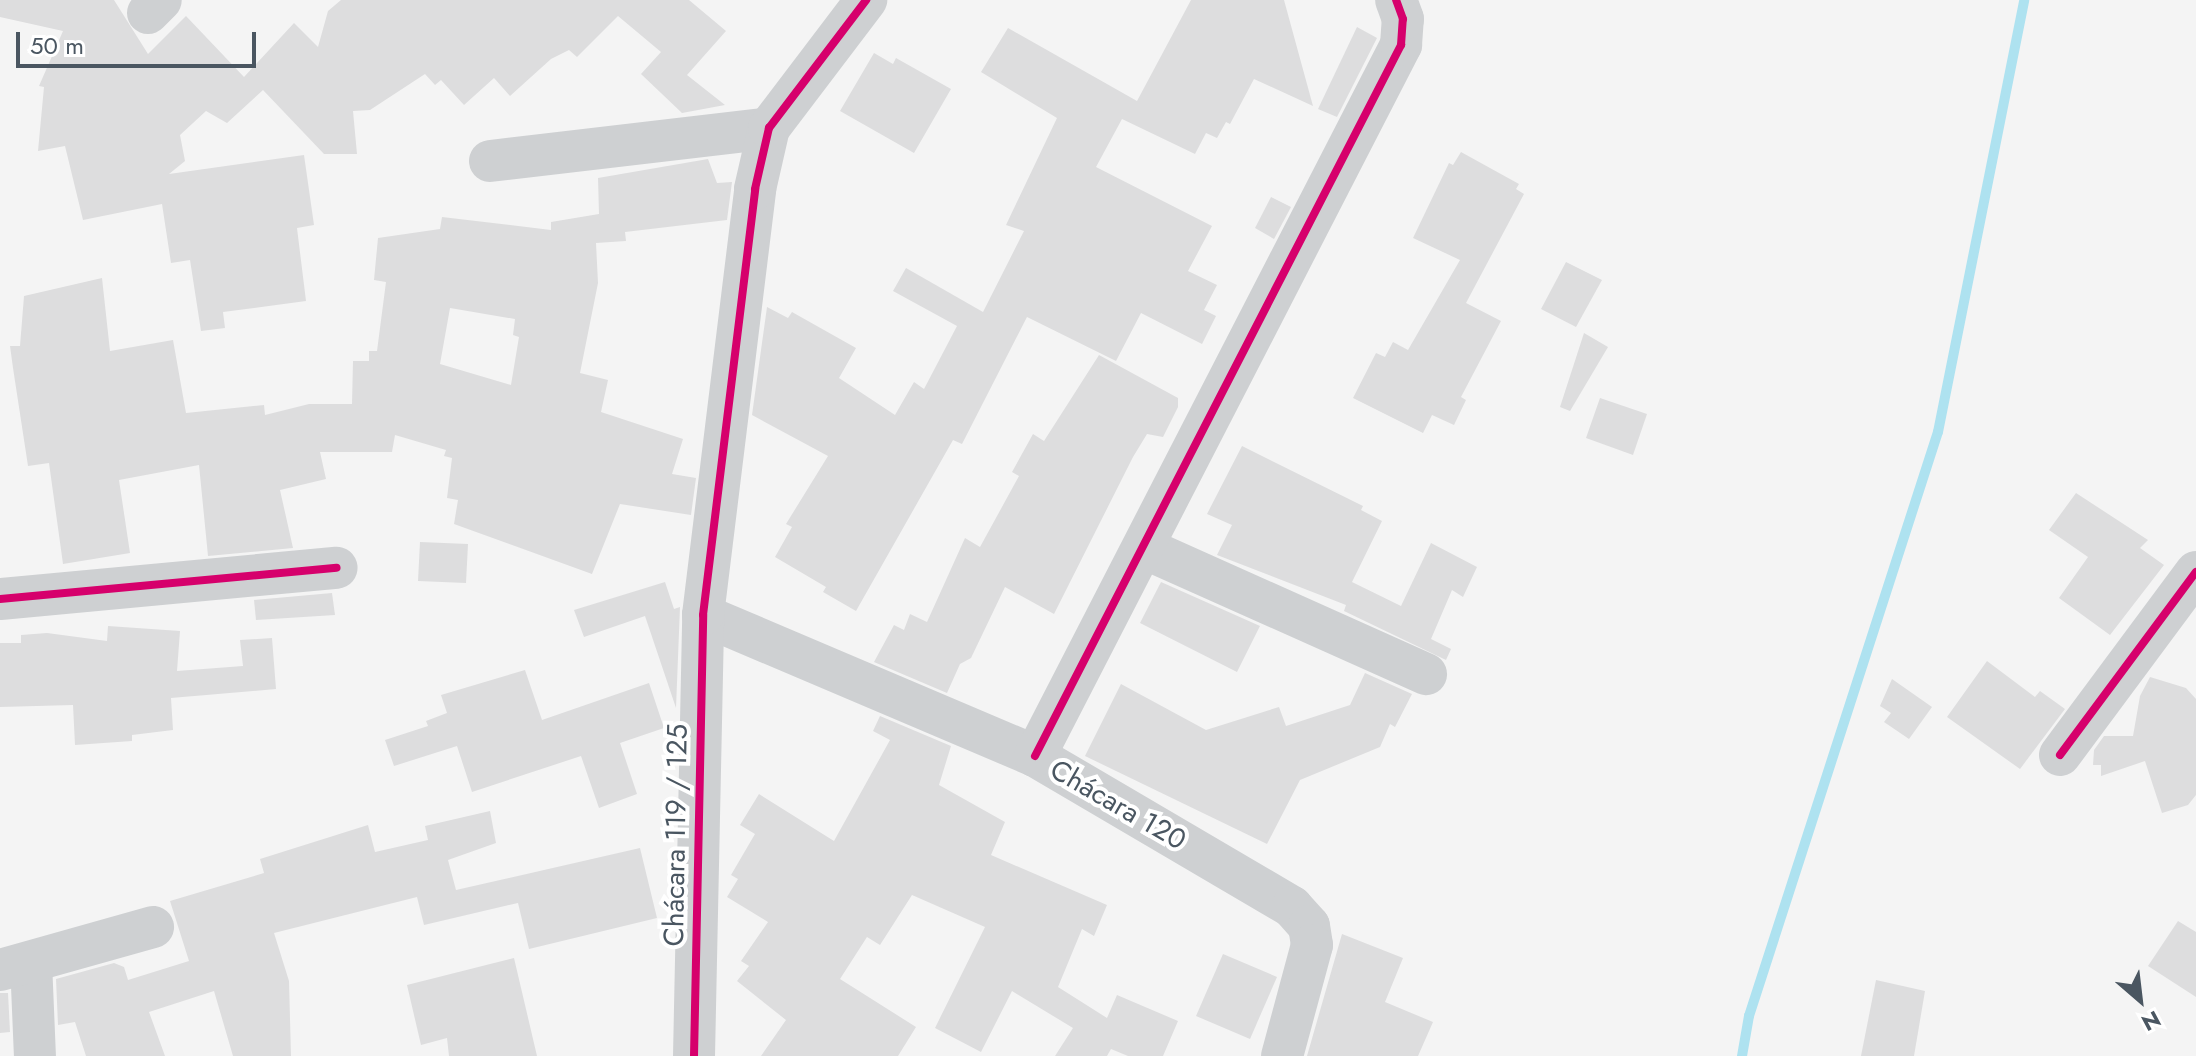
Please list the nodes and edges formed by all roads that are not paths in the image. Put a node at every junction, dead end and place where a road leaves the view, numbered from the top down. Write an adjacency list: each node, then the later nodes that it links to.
1 (866, 0): 3 (street)
2 (1396, 0): 5 (street)
3 (769, 128): 4 (street); 9 (street, Chácara 119 / 125)
4 (490, 161)
5 (1144, 548): 10 (street); 12 (street)
6 (337, 568): 8 (street)
7 (2196, 572): 11 (street)
8 (0, 599)
9 (703, 615): 12 (street, Chácara 120); 16 (street, Chácara 119 / 125)
10 (1426, 674)
11 (2060, 755)
12 (1035, 756): 17 (street, Chácara 120)
13 (153, 927): 14 (street)
14 (16, 966): 15 (street)
15 (35, 1056)
16 (694, 1056)
17 (1282, 1056)

